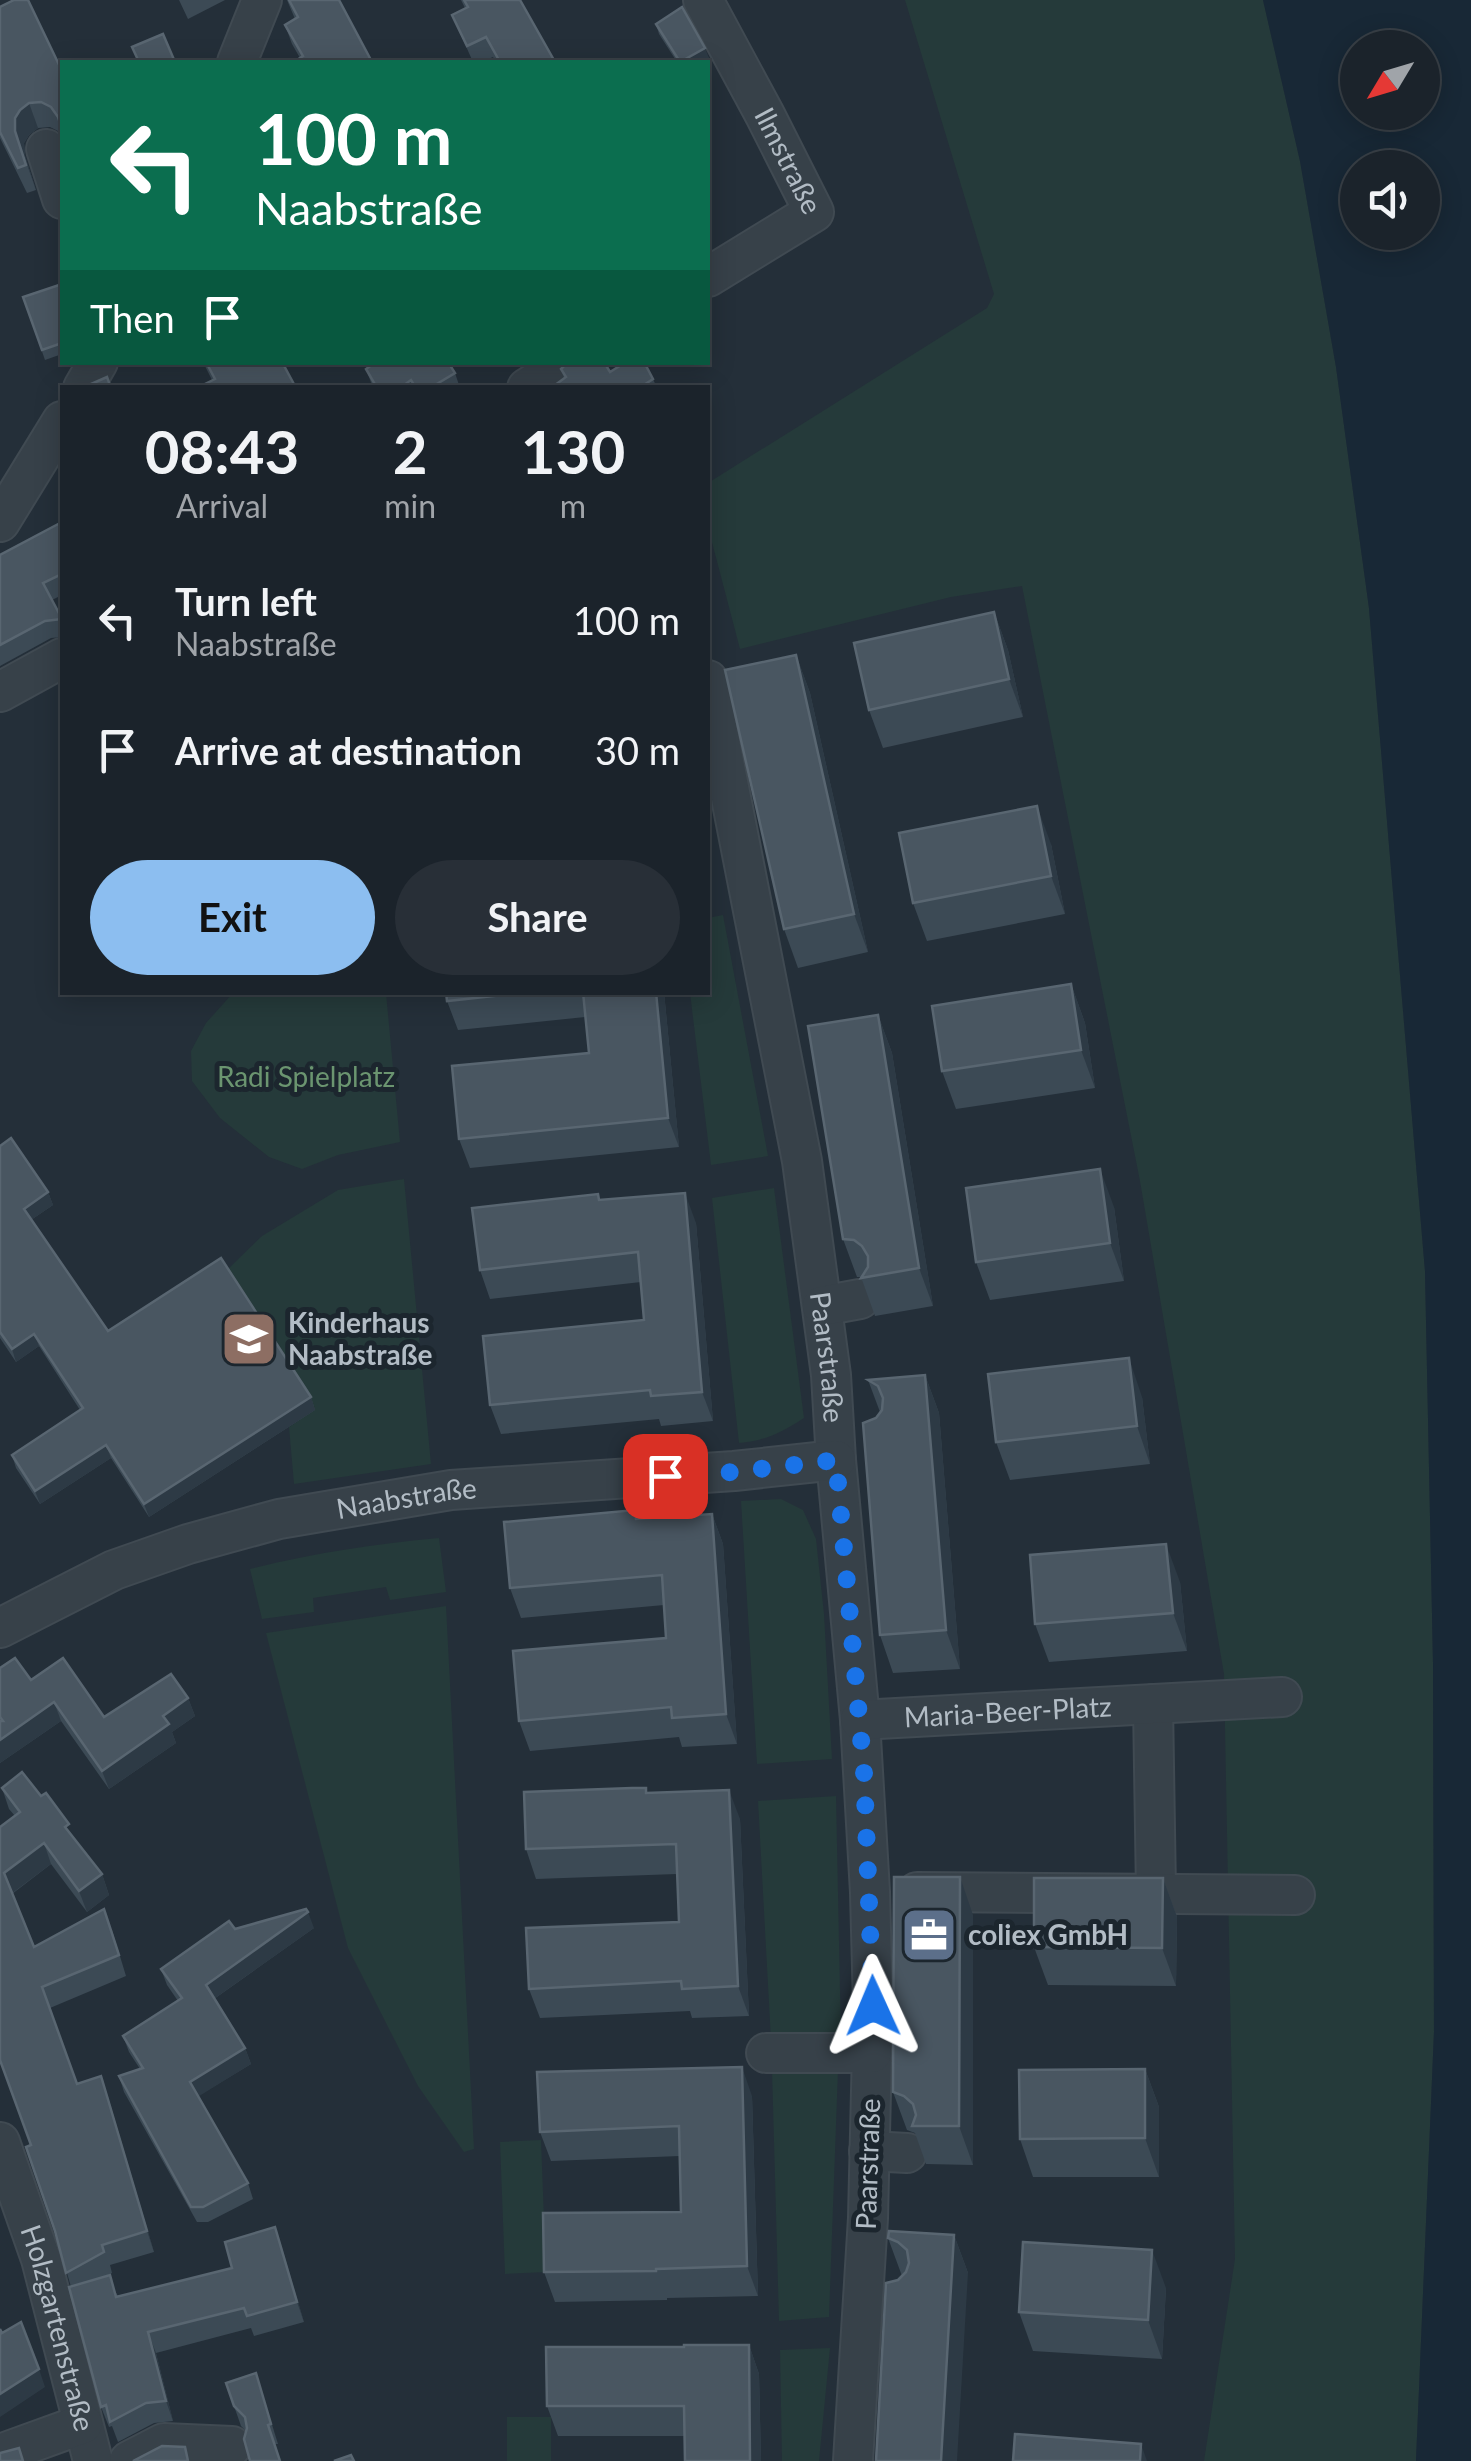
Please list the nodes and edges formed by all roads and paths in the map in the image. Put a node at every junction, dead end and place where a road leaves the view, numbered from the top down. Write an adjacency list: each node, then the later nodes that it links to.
1 (262, 0): 3 (street)
2 (703, 0): 6 (street, Ilmstraße)
3 (237, 60)
4 (46, 149): 5 (street)
5 (60, 194)
6 (710, 276)
7 (563, 365): 8 (street)
8 (532, 385)
9 (60, 423): 10 (street)
10 (0, 522)
11 (60, 659): 13 (street)
12 (710, 688): 15 (street, Paarstraße)
13 (0, 692)
14 (860, 1298): 15 (street)
15 (822, 1306): 17 (street, Paarstraße)
16 (875, 1439): 17 (street, Naabstraße)
17 (836, 1453): 18 (street, Naabstraße); 21 (street, Paarstraße)
18 (0, 1628)
19 (1282, 1697): 20 (street, Maria-Beer-Platz)
20 (1153, 1704): 21 (street, Maria-Beer-Platz); 23 (street)
21 (860, 1720): 22 (street, Paarstraße)
22 (870, 1892): 23 (street); 26 (street, Paarstraße)
23 (1156, 1892): 24 (street)
24 (1294, 1895)
25 (766, 2054): 26 (street)
26 (872, 2054): 28 (street, Paarstraße)
27 (0, 2142): 32 (street, Holzgartenstraße)
28 (869, 2151): 29 (street); 30 (street, Paarstraße)
29 (907, 2154)
30 (863, 2297): 31 (street); 37 (street, Paarstraße)
31 (901, 2299)
32 (83, 2424): 34 (street); 35 (street, Holzgartenstraße)
33 (232, 2446): 36 (street)
34 (0, 2454)
35 (93, 2461)
36 (129, 2461)
37 (852, 2461)

